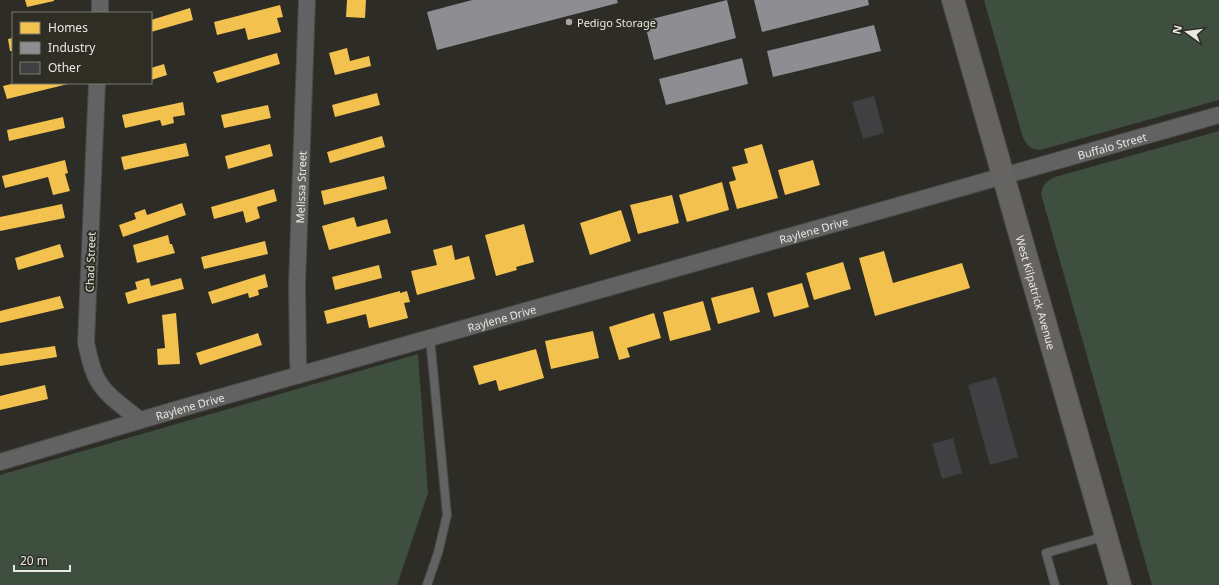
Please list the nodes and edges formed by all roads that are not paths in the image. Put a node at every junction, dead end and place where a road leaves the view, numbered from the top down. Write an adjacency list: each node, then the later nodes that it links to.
1 (100, 0): 4 (street)
2 (307, 0): 9 (street, Melissa Street)
3 (954, 0): 7 (main road, West Kilpatrick Avenue)
4 (100, 12)
5 (97, 84): 10 (street, Chad Street)
6 (1219, 114): 7 (street, Buffalo Street)
7 (1004, 175): 8 (street, Raylene Drive); 12 (main road, West Kilpatrick Avenue)
8 (430, 338): 9 (street, Raylene Drive); 13 (lane)
9 (299, 375): 10 (street, Raylene Drive)
10 (140, 420): 11 (street, Raylene Drive)
11 (0, 462)
12 (1106, 536): 14 (lane); 15 (main road, West Kilpatrick Avenue)
13 (427, 585)
14 (1056, 585)
15 (1120, 585)

